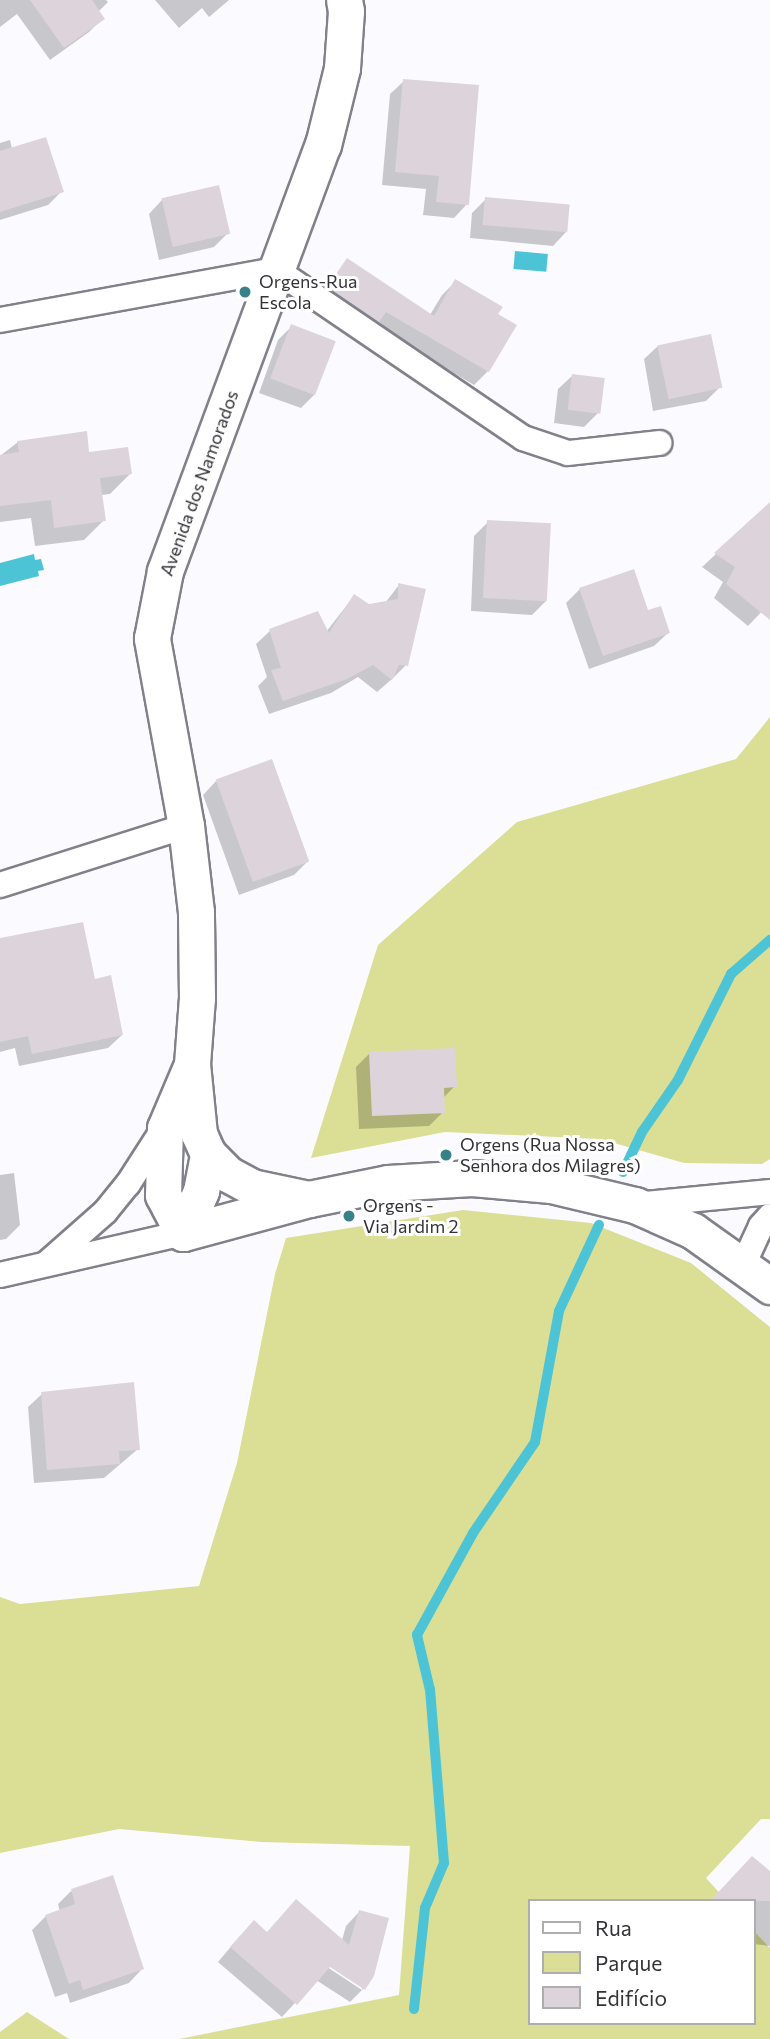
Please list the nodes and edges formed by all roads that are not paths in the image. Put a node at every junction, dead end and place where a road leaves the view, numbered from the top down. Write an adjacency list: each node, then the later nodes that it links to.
1 (344, 0): 2 (street, Avenida dos Namorados)
2 (276, 270): 3 (street); 4 (street); 5 (street, Avenida dos Namorados)
3 (0, 320)
4 (659, 443)
5 (186, 826): 6 (street); 7 (street, Avenida dos Namorados)
6 (0, 885)
7 (192, 1064): 8 (street); 9 (street)
8 (165, 1128): 14 (street); 16 (street)
9 (208, 1154): 11 (street); 14 (street)
10 (770, 1192): 12 (street)
11 (309, 1199): 12 (street); 14 (street)
12 (635, 1205): 15 (street)
13 (770, 1216): 15 (street)
14 (183, 1233): 16 (street)
15 (757, 1259): 18 (street)
16 (42, 1267): 17 (street)
17 (0, 1275)
18 (770, 1286)

